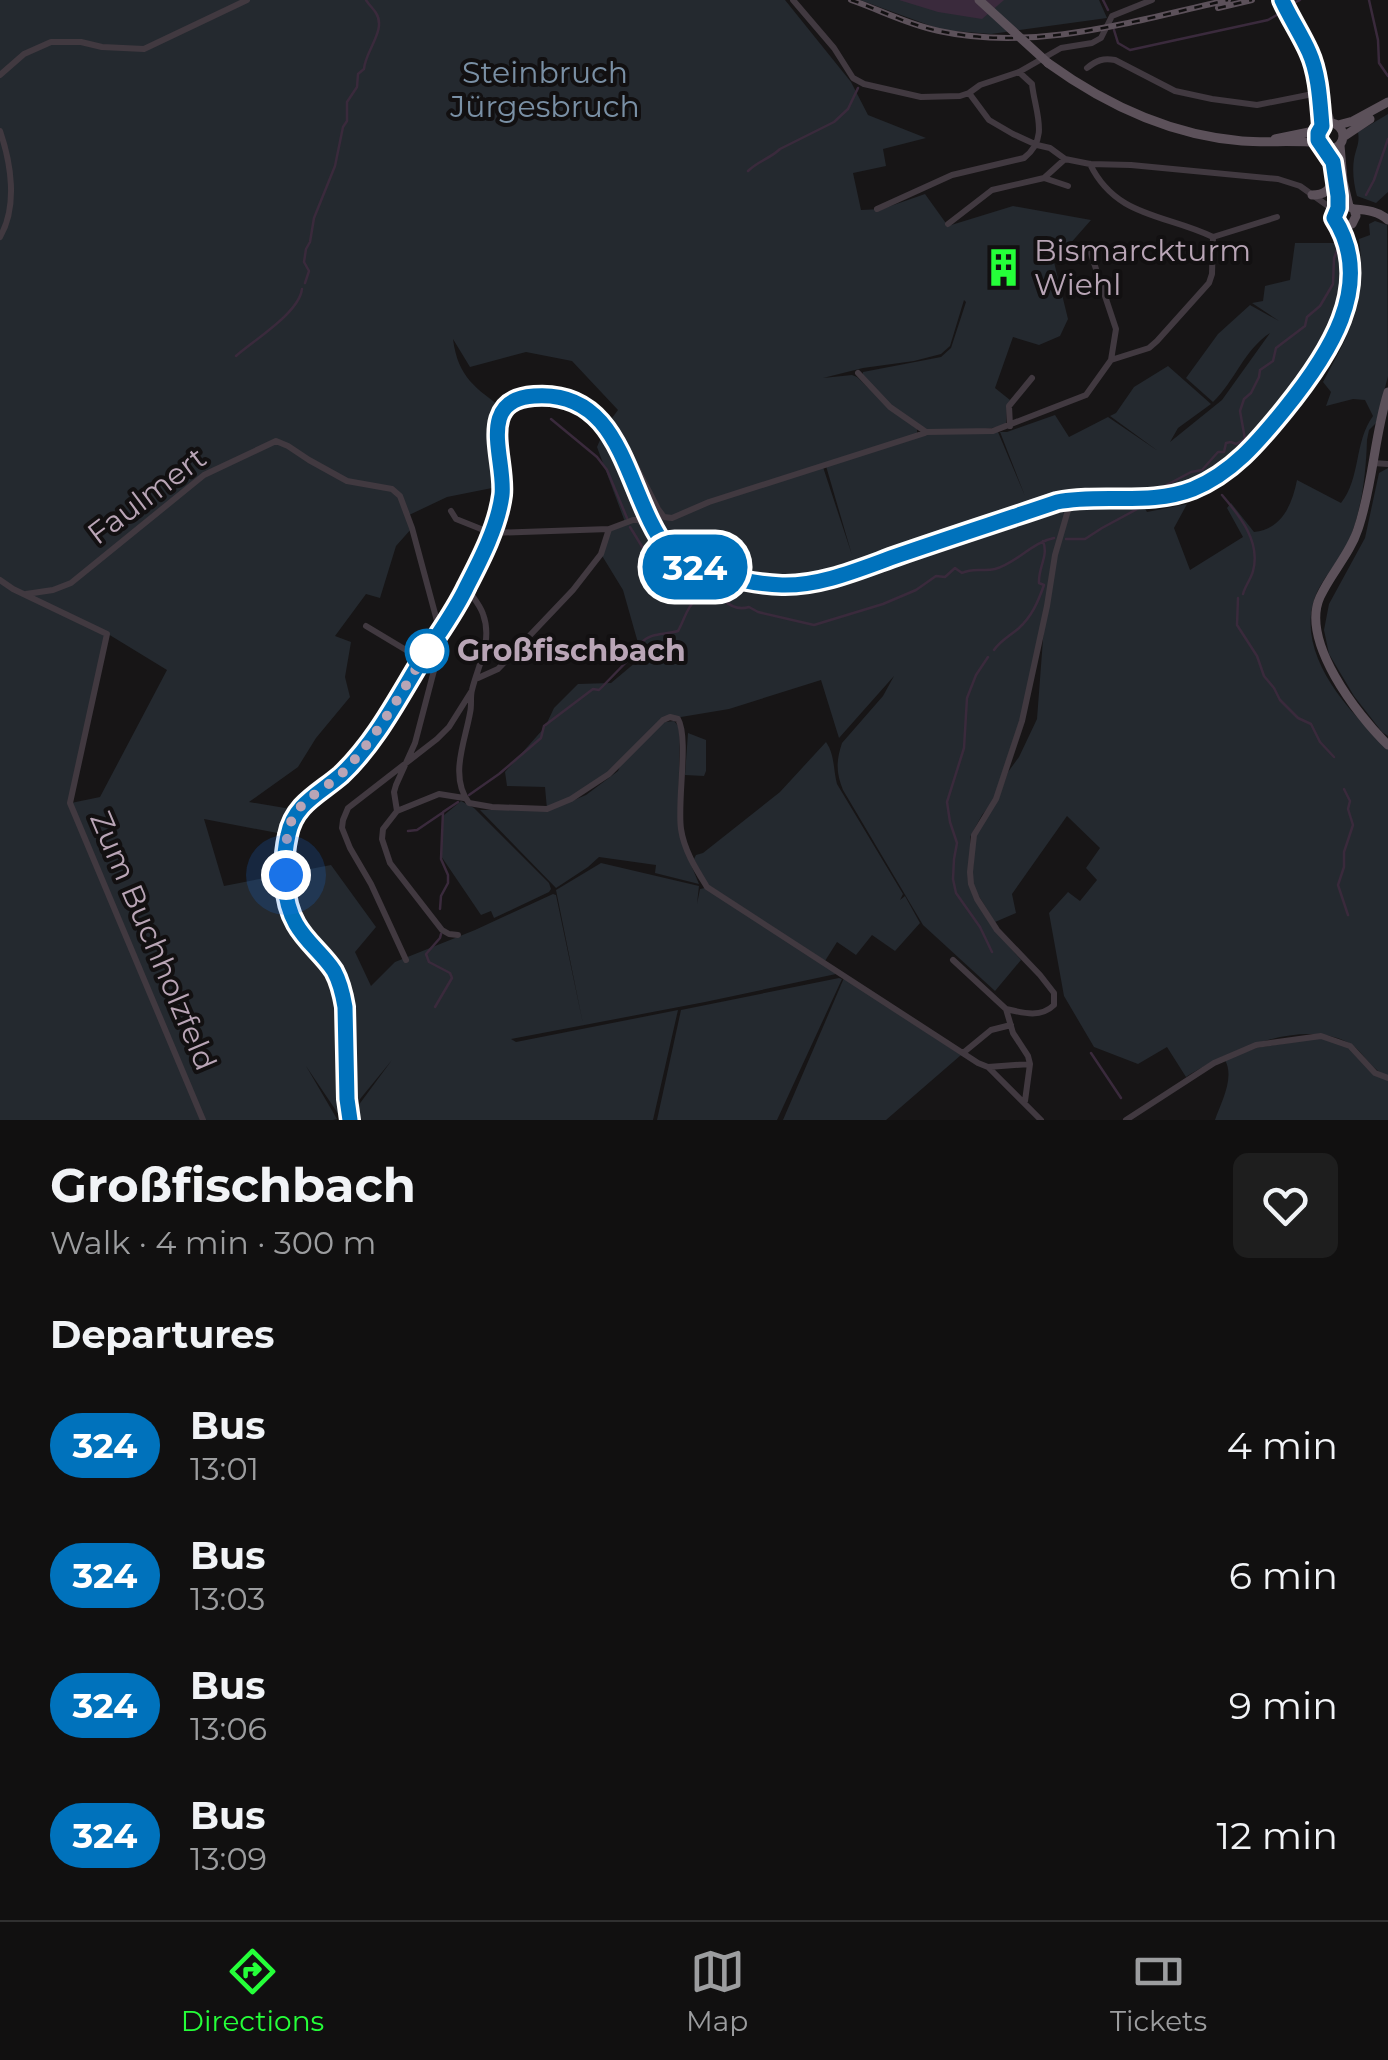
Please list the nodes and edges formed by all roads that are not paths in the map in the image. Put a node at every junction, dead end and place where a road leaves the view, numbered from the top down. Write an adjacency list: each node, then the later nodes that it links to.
1 (247, 0): 9 (street)
2 (793, 0): 10 (street)
3 (979, 0): 16 (main road, bridge)
4 (1152, 0): 8 (street)
5 (1282, 0): 6 (street)
6 (1310, 55): 11 (street); 13 (street)
7 (1087, 68): 11 (street)
8 (1018, 72): 10 (street); 18 (street)
9 (0, 75)
10 (969, 93): 18 (street)
11 (1318, 93): 14 (street)
12 (1386, 107): 13 (main road); 17 (main road)
13 (1336, 124): 14 (main road); 17 (main road)
14 (1320, 128): 16 (main road); 19 (main road)
15 (0, 131): 31 (street)
16 (1268, 141): 19 (main road)
17 (1341, 141): 19 (main road); 28 (main road)
18 (1037, 145): 20 (street); 26 (street)
19 (1322, 145): 22 (main road)
20 (1064, 159): 21 (street); 23 (street)
21 (1090, 164): 25 (street); 32 (street)
22 (1335, 175): 25 (main road); 28 (main road)
23 (1044, 178): 24 (street); 30 (street)
24 (1068, 186)
25 (1312, 195): 28 (street)
26 (876, 209)
27 (1384, 214): 28 (main road)
28 (1346, 215): 43 (main road)
29 (1278, 218): 32 (street)
30 (948, 224)
31 (0, 237)
32 (1213, 237): 34 (street)
33 (1088, 248): 34 (street)
34 (1111, 360): 38 (street)
35 (858, 373): 39 (street)
36 (1032, 378): 38 (street)
37 (1388, 392): 41 (main road)
38 (1010, 426): 39 (street)
39 (926, 432): 40 (street)
40 (619, 449): 46 (main road); 47 (main road)
41 (1373, 463): 42 (street); 56 (main road)
42 (1388, 464)
43 (1072, 499): 47 (main road); 63 (street)
44 (451, 511): 46 (street)
45 (609, 528): 46 (street); 47 (street); 54 (street)
46 (491, 533): 49 (main road)
47 (669, 550)
48 (0, 580): 50 (street)
49 (467, 588): 52 (main road); 54 (street)
50 (26, 594): 52 (street, Faulmert); 70 (street, Zum Buchholzfeld)
51 (366, 626): 53 (street)
52 (440, 632): 53 (main road); 57 (street)
53 (422, 660): 71 (main road)
54 (477, 678): 55 (street)
55 (471, 691): 57 (street); 58 (street)
56 (1388, 744)
57 (406, 764): 59 (street); 61 (street)
58 (465, 798): 59 (street); 65 (street)
59 (396, 811): 60 (street)
60 (458, 935)
61 (406, 960)
62 (953, 960): 63 (street)
63 (1006, 1009): 64 (street)
64 (1011, 1025): 65 (street); 66 (street)
65 (963, 1054): 67 (street)
66 (1030, 1064): 67 (street); 69 (street)
67 (988, 1067): 69 (street)
68 (1388, 1078): 73 (street)
69 (1025, 1101): 72 (street)
70 (203, 1120)
71 (350, 1120)
72 (1041, 1120)
73 (1126, 1120)

